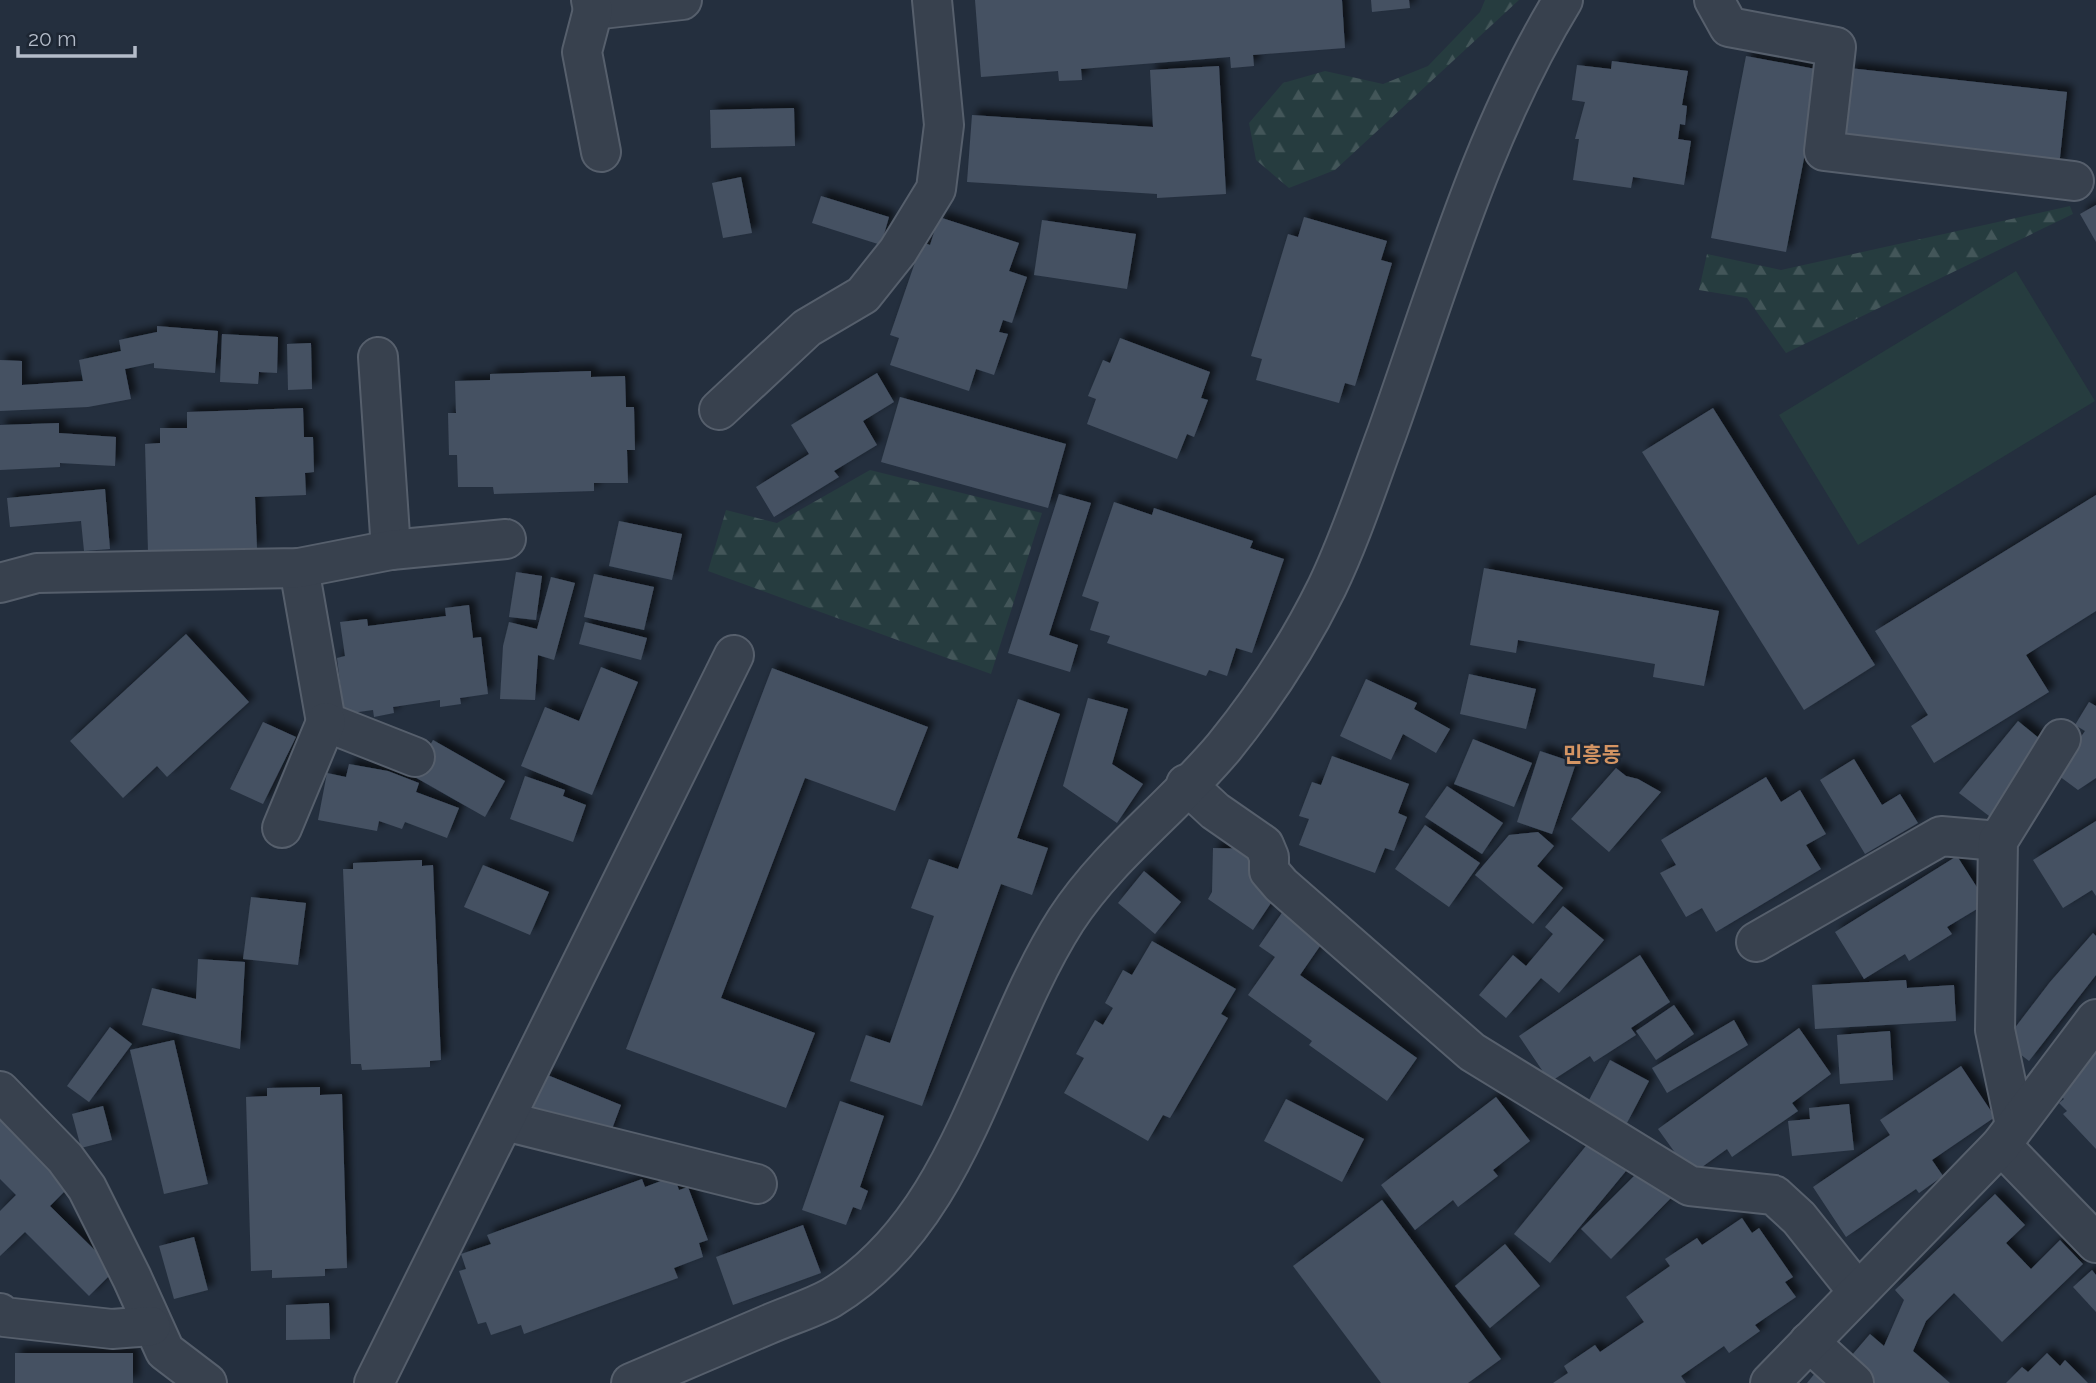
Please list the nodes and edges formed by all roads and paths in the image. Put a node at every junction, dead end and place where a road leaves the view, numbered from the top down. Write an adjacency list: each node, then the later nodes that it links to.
1 (682, 0): 5 (street)
2 (932, 0): 9 (street)
3 (1563, 0): 18 (street)
4 (1714, 0): 7 (street)
5 (592, 5): 6 (street)
6 (601, 152)
7 (2074, 181)
8 (378, 357): 11 (street)
9 (719, 410)
10 (506, 539): 11 (street)
11 (391, 550): 12 (street)
12 (299, 568): 13 (street); 15 (street)
13 (0, 583)
14 (734, 655): 24 (street)
15 (326, 722): 17 (street); 19 (street)
16 (2061, 739): 20 (street)
17 (415, 757)
18 (1186, 784): 30 (street); 36 (street)
19 (282, 828)
20 (1998, 841): 21 (street); 25 (street)
21 (1756, 942)
22 (2096, 1019): 25 (street)
23 (0, 1091): 32 (street)
24 (505, 1121): 26 (street); 35 (street)
25 (2008, 1135): 28 (street); 30 (street)
26 (757, 1184)
27 (2096, 1199): 28 (street)
28 (2059, 1207): 29 (street)
29 (2096, 1243)
30 (1858, 1292): 33 (street)
31 (1, 1318): 32 (street)
32 (151, 1326): 34 (street)
33 (1809, 1342): 37 (street); 38 (street)
34 (207, 1383)
35 (374, 1383)
36 (631, 1383)
37 (1770, 1383)
38 (1854, 1383)

